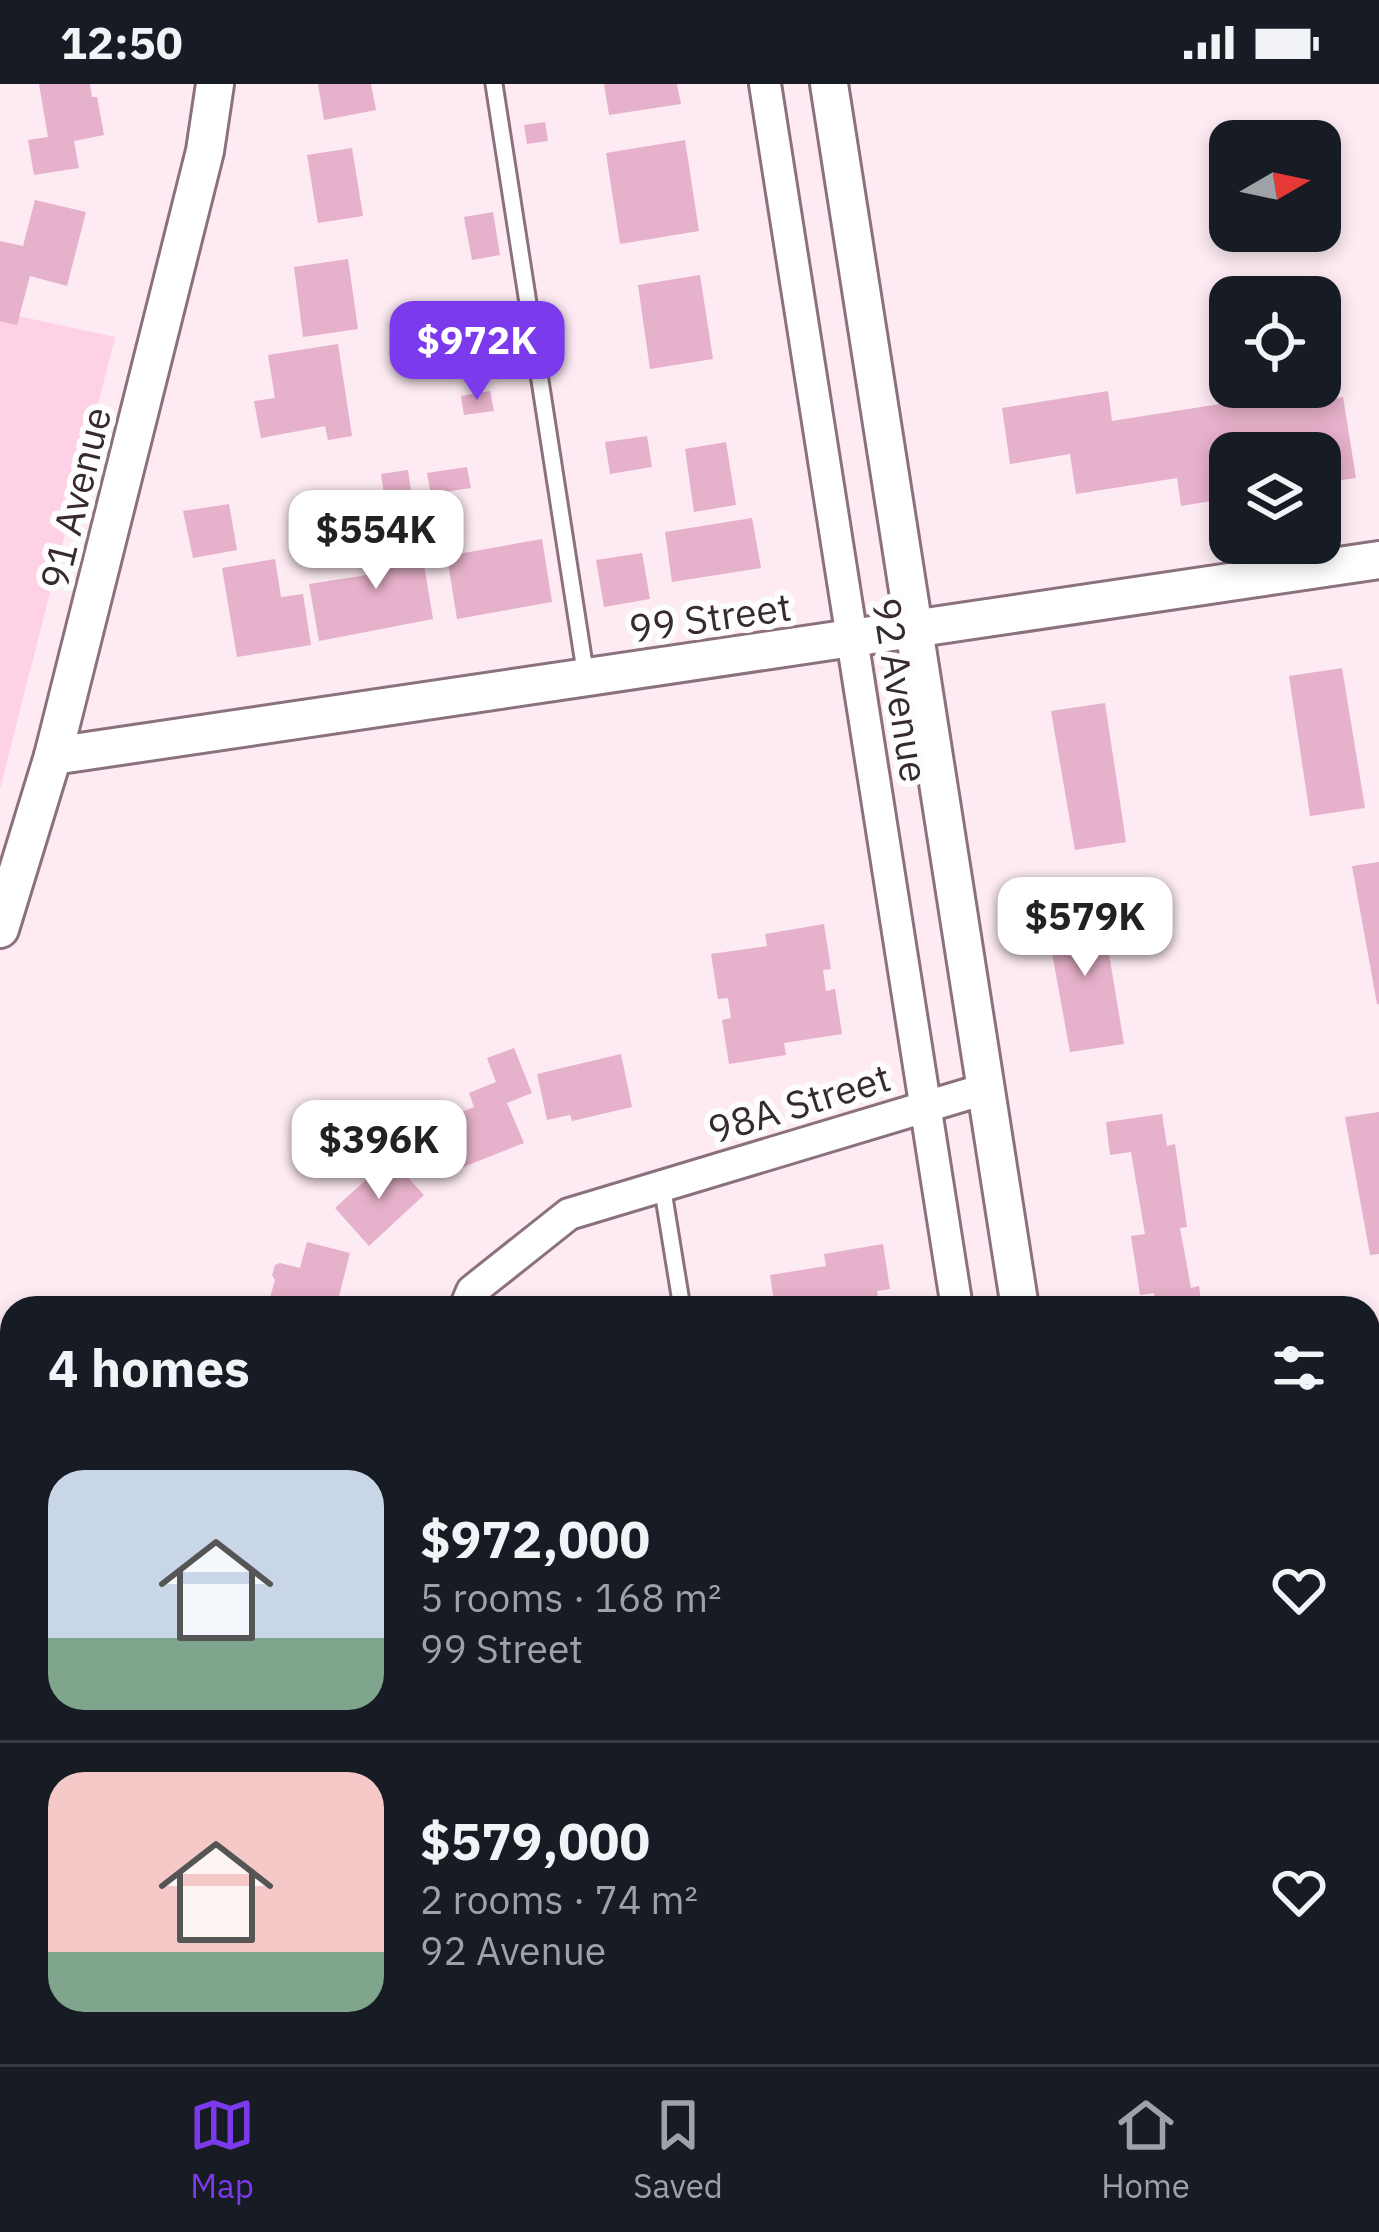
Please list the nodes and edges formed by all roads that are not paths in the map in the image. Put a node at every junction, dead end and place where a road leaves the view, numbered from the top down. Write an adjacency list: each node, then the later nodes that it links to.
1 (214, 84): 9 (street, 91 Avenue)
2 (494, 84): 8 (lane)
3 (765, 84): 7 (street, 92 Avenue)
4 (829, 84): 6 (street, 92 Avenue)
5 (1379, 560): 6 (street, 99 Street)
6 (915, 630): 7 (street, 99 Street); 11 (street, 92 Avenue)
7 (850, 638): 8 (street, 99 Street); 12 (street, 92 Avenue)
8 (586, 677): 9 (street, 99 Street)
9 (53, 756): 10 (street, 91 Avenue)
10 (0, 929)
11 (985, 1090): 12 (street, 98A Street); 17 (street, 92 Avenue)
12 (925, 1106): 13 (street, 98A Street); 16 (street, 92 Avenue)
13 (649, 1189): 14 (street, 98A Street); 15 (lane)
14 (470, 1296)
15 (679, 1296)
16 (955, 1296)
17 (1018, 1296)

